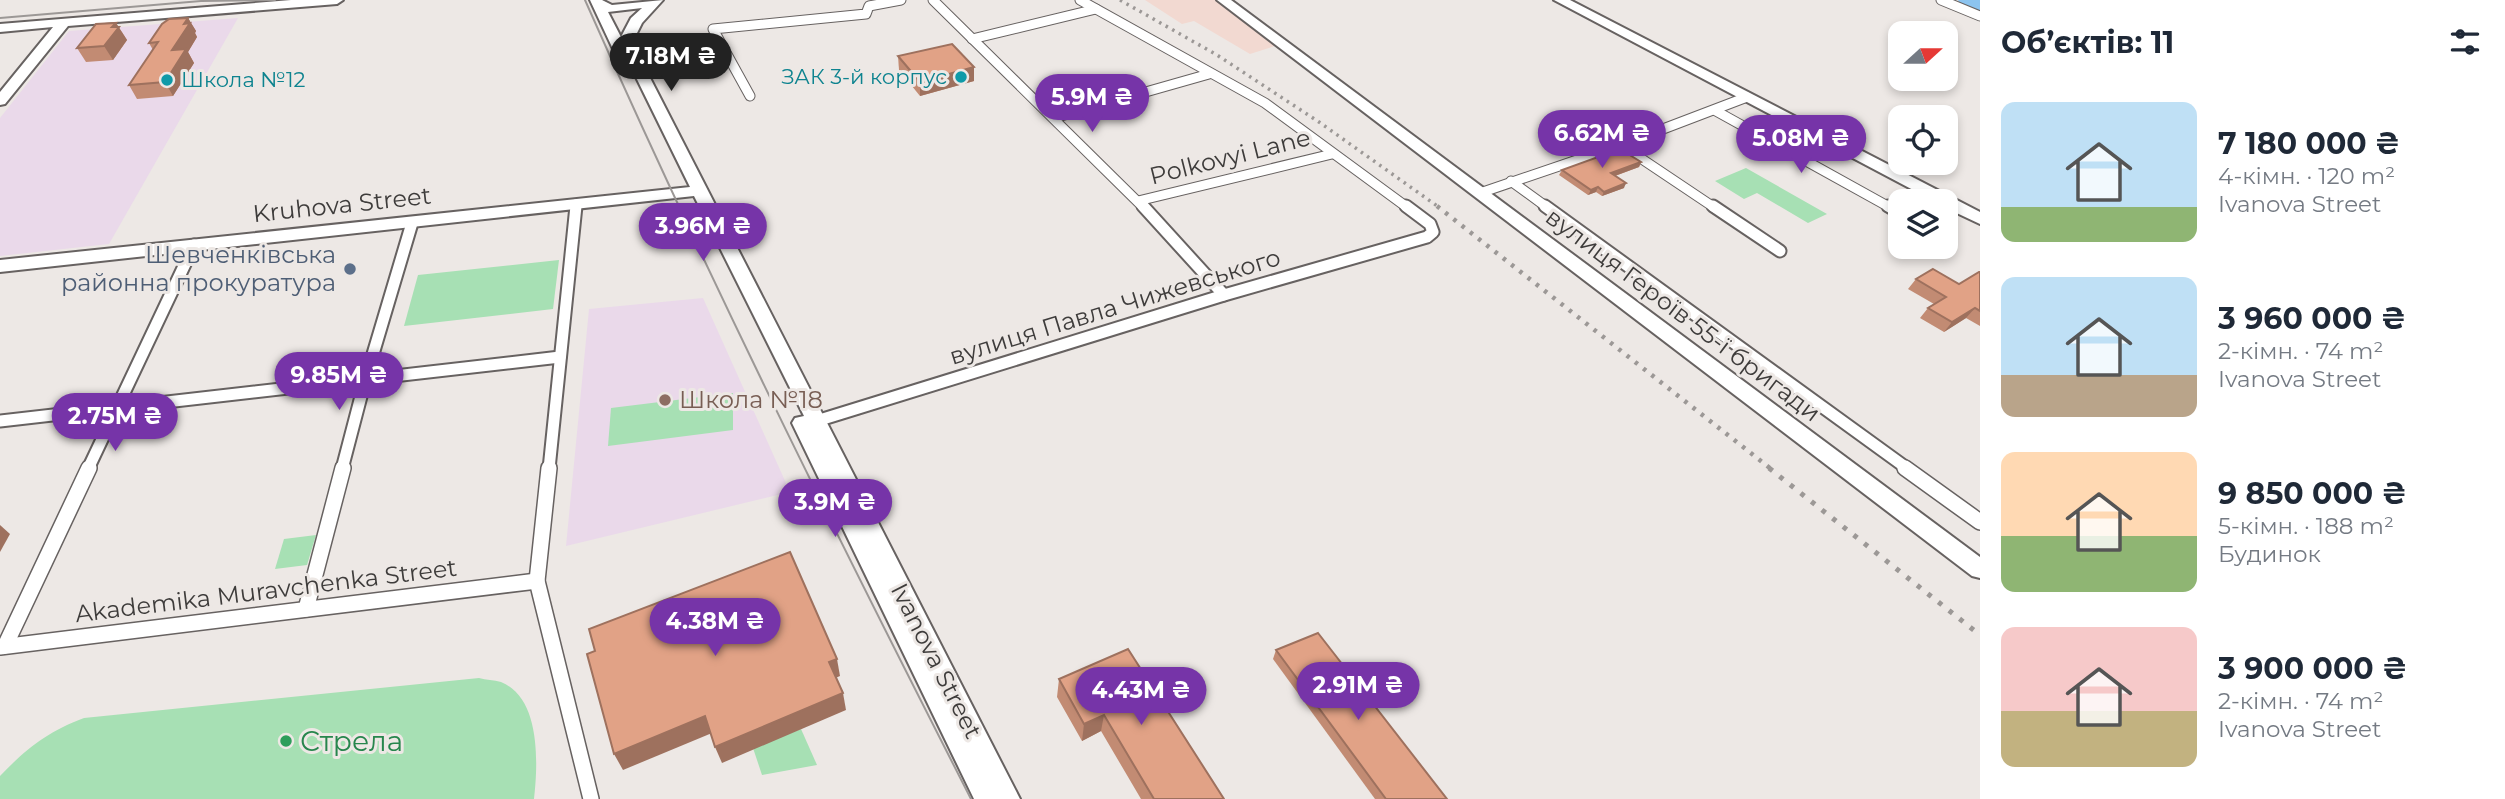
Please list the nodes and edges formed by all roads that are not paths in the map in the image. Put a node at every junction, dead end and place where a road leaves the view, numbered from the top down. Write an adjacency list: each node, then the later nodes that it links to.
1 (242, 0): 12 (main road)
2 (337, 0): 11 (main road)
3 (901, 0): 19 (street)
4 (933, 0): 17 (street)
5 (1080, 0): 13 (street)
6 (1223, 0): 28 (main road, вулиця Героїв 55-ї бригади)
7 (1560, 0): 20 (main road)
8 (1941, 0): 14 (street)
9 (656, 1): 10 (main road); 43 (main road, Ivanova Street)
10 (597, 2): 27 (main road, Ivanova Street)
11 (268, 3): 12 (main road)
12 (208, 9): 15 (main road)
13 (1097, 9): 17 (street); 18 (street)
14 (1980, 16)
15 (65, 22): 16 (main road); 21 (main road)
16 (0, 27)
17 (972, 38): 23 (street)
18 (1209, 74): 23 (street); 25 (street)
19 (750, 96)
20 (1747, 97): 22 (street); 32 (main road)
21 (0, 101)
22 (1716, 111): 24 (street); 31 (street)
23 (1054, 118): 29 (street)
24 (1621, 145): 26 (street); 36 (street)
25 (1332, 154): 29 (street, Polkovyi Lane); 34 (street)
26 (1511, 181): 28 (street); 44 (street)
27 (690, 192): 30 (main road, Kruhova Street); 43 (main road, Ivanova Street)
28 (1480, 193): 45 (main road, вулиця Героїв 55-ї бригади)
29 (1138, 201): 38 (street)
30 (576, 204): 33 (main road, Kruhova Street); 39 (street)
31 (1888, 206)
32 (1980, 219)
33 (412, 223): 35 (main road, Kruhova Street); 40 (street)
34 (1427, 237): 38 (street, вулиця Павла Чижевського)
35 (194, 245): 37 (main road, Kruhova Street); 41 (street)
36 (1780, 251)
37 (0, 266)
38 (1224, 295): 43 (street, вулиця Павла Чижевського)
39 (560, 357): 40 (street); 46 (street)
40 (365, 381): 41 (street); 47 (street)
41 (118, 408): 42 (street); 48 (street)
42 (0, 421)
43 (810, 424): 50 (main road, Ivanova Street); 51 (main road, Ivanova Street)
44 (1980, 522)
45 (1980, 569)
46 (537, 581): 47 (street, Akademika Muravchenka Street); 49 (street)
47 (306, 609): 48 (street, Akademika Muravchenka Street)
48 (3, 646)
49 (591, 799)
50 (987, 799)
51 (1007, 799)

